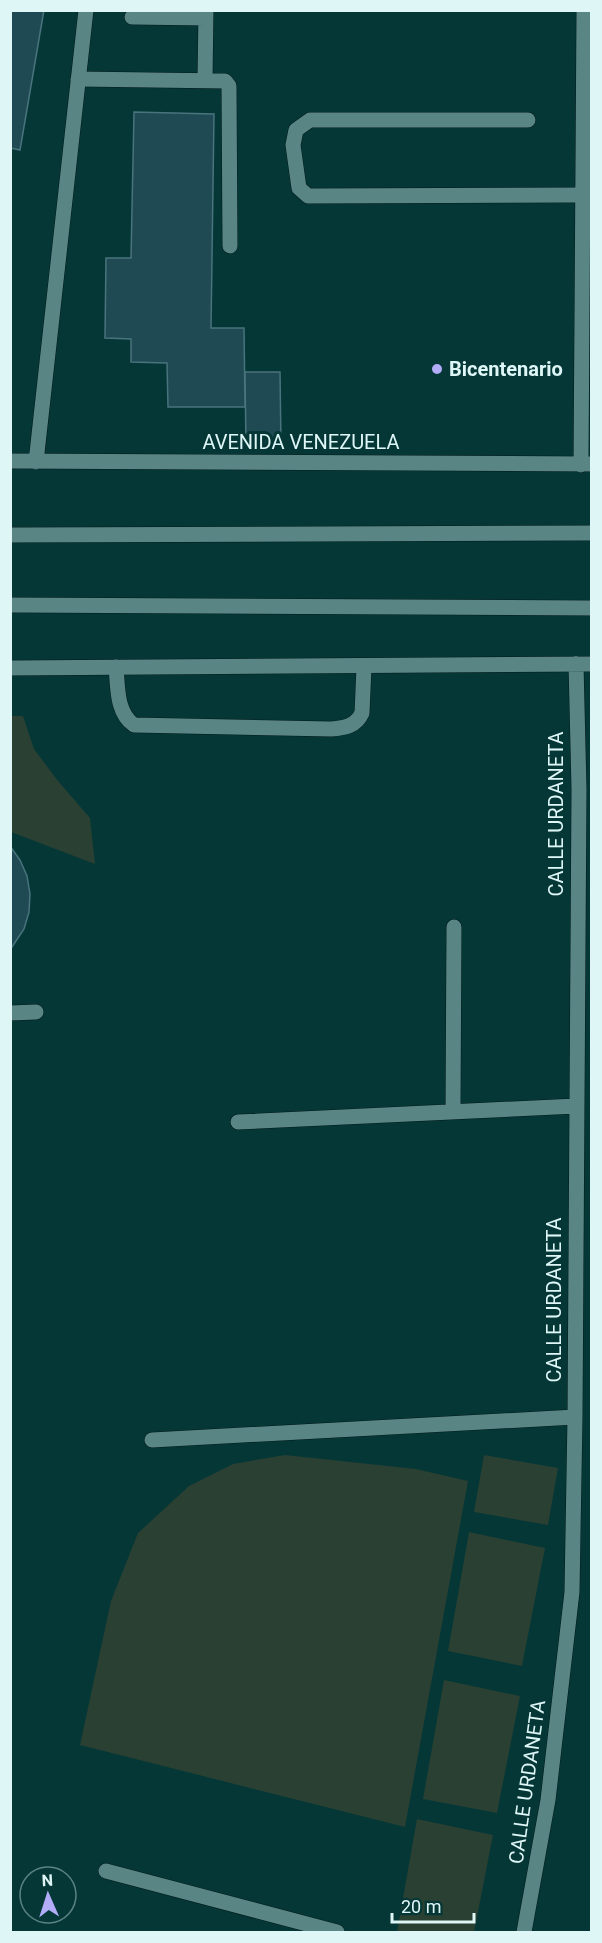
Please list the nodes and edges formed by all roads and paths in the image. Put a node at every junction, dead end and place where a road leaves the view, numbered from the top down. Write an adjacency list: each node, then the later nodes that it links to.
1 (86, 10): 5 (street)
2 (584, 10): 8 (street)
3 (206, 14): 4 (street); 6 (street)
4 (132, 17)
5 (78, 79): 6 (street); 11 (street)
6 (205, 80): 9 (street)
7 (528, 120): 8 (street)
8 (582, 195): 12 (street)
9 (230, 246)
10 (10, 461): 11 (street, AVENIDA VENEZUELA)
11 (36, 462): 12 (street, AVENIDA VENEZUELA)
12 (586, 465)
13 (591, 533): 14 (street)
14 (10, 535)
15 (10, 605): 16 (street)
16 (591, 609)
17 (584, 664): 19 (street); 21 (street, CALLE URDANETA)
18 (116, 667): 19 (street); 19 (street); 20 (street)
19 (364, 667)
20 (10, 668)
21 (585, 788): 23 (street, CALLE URDANETA)
22 (453, 927): 27 (street)
23 (584, 968): 26 (street, CALLE URDANETA)
24 (36, 1012): 25 (street)
25 (10, 1013)
26 (576, 1106): 27 (street); 29 (street, CALLE URDANETA)
27 (453, 1112): 28 (street)
28 (238, 1122)
29 (575, 1417): 30 (street); 33 (street, CALLE URDANETA)
30 (152, 1440)
31 (106, 1871): 32 (street)
32 (337, 1932)
33 (524, 1932)

